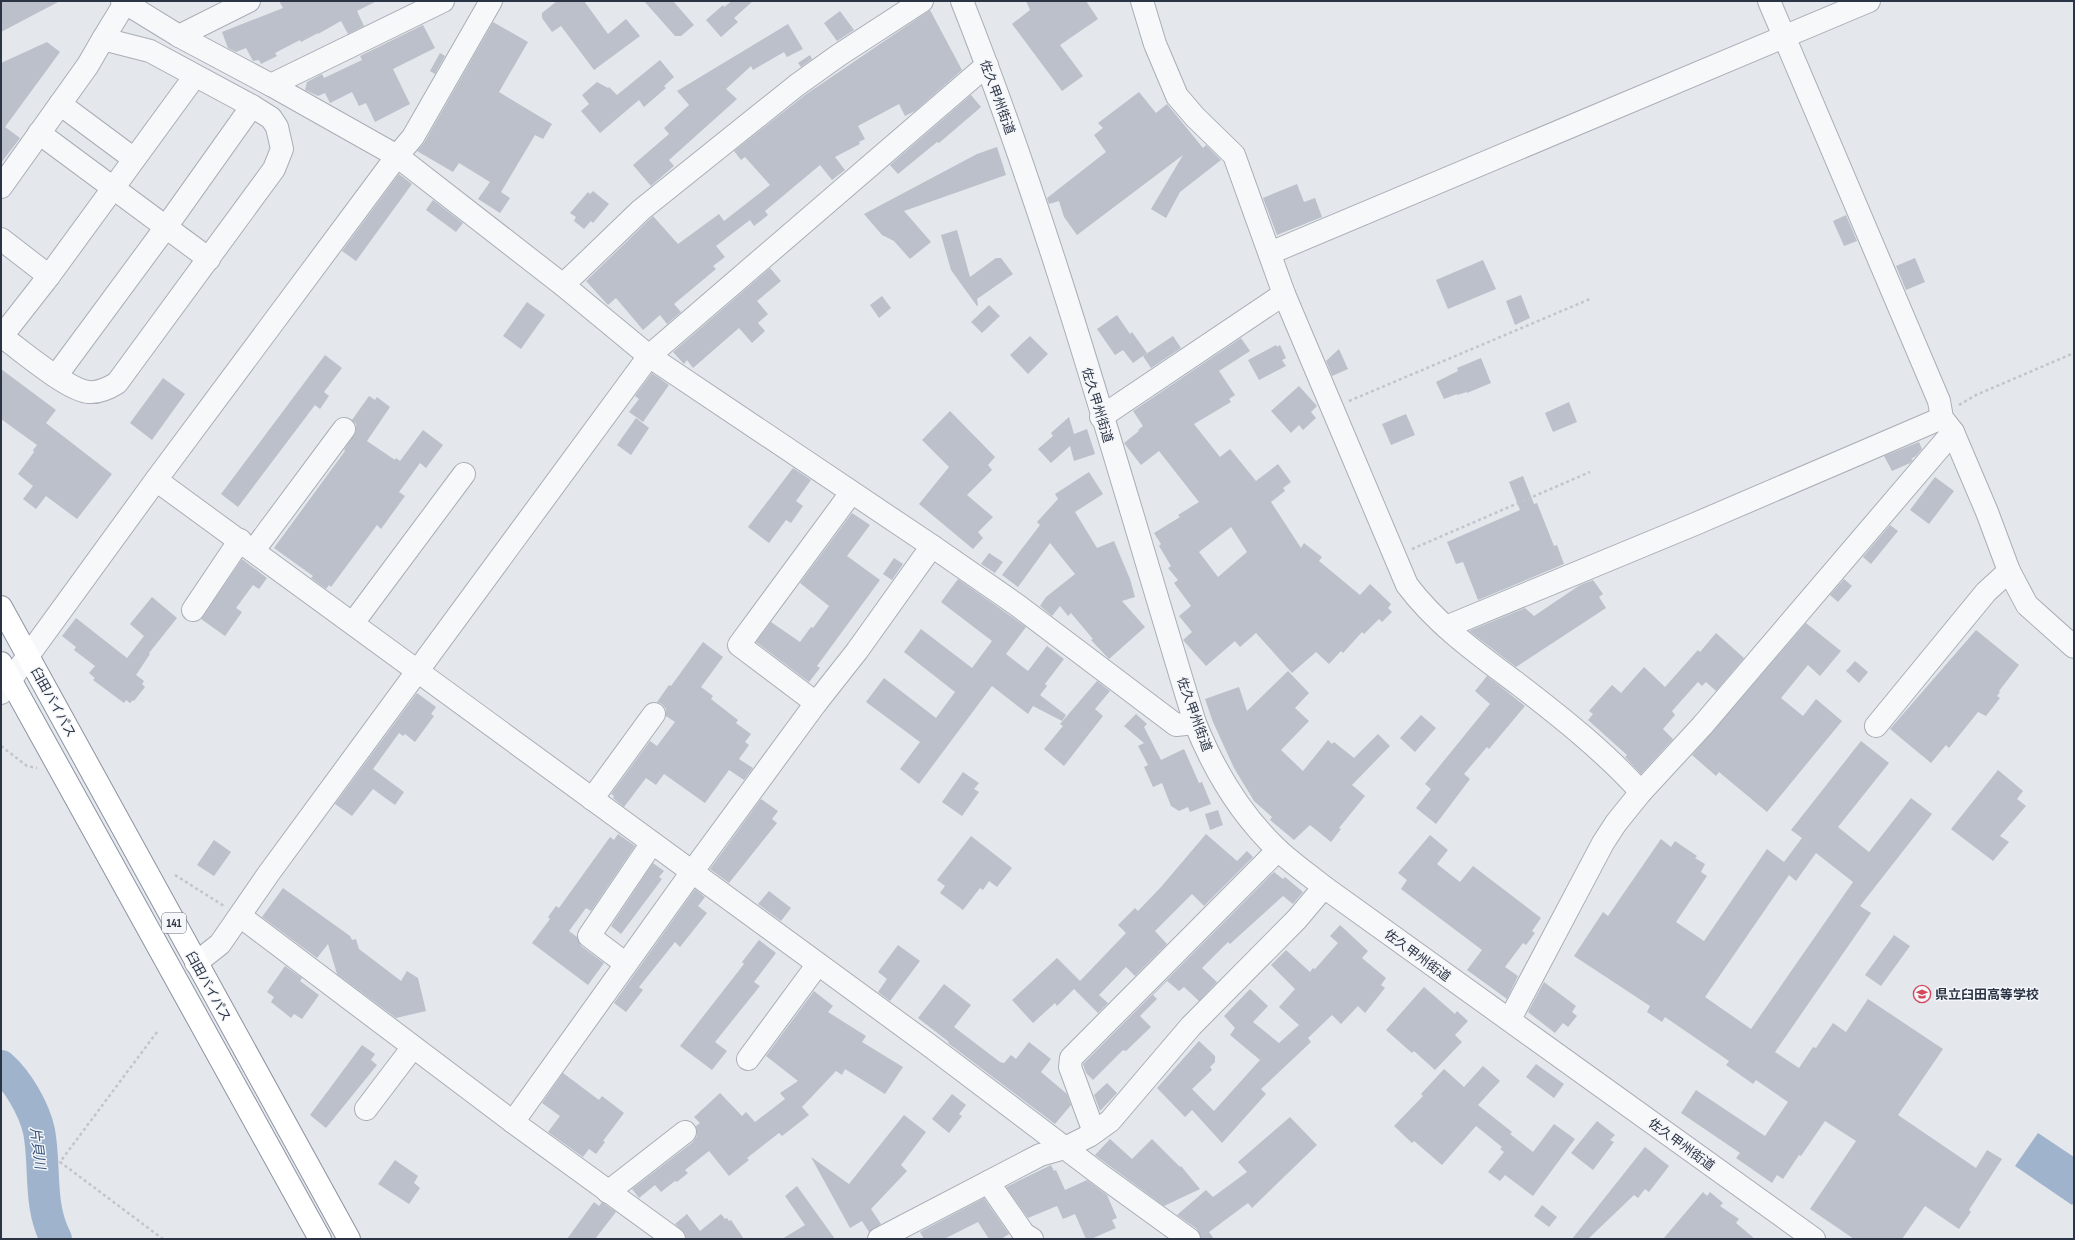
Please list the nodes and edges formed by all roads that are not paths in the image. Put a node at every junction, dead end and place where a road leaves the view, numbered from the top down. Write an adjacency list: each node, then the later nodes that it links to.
1 (249, 1): 10 (street)
2 (442, 1): 15 (street)
3 (491, 1): 19 (street)
4 (922, 1): 28 (street)
5 (962, 1): 13 (street, 佐久甲州街道)
6 (1142, 1): 25 (street)
7 (1769, 1): 11 (street)
8 (1869, 1): 11 (street)
9 (124, 2): 10 (street); 12 (street)
10 (178, 36): 15 (street)
11 (1784, 37): 25 (street); 34 (street)
12 (104, 39): 14 (street); 16 (street)
13 (987, 65): 31 (street); 33 (street, 佐久甲州街道)
14 (195, 76): 17 (street); 20 (street)
15 (271, 85): 19 (street)
16 (60, 104): 18 (street); 20 (street)
17 (252, 106): 23 (street); 26 (street)
18 (39, 133): 21 (street); 22 (street)
19 (397, 156): 28 (street); 37 (street)
20 (134, 159): 22 (street)
21 (1, 187)
22 (113, 187): 23 (street); 27 (street)
23 (166, 227): 26 (street); 32 (street)
24 (1, 239): 27 (street)
25 (1270, 253): 29 (street)
26 (209, 259): 32 (street)
27 (49, 276): 30 (street)
28 (563, 285): 31 (street)
29 (1284, 294): 33 (street); 45 (street)
30 (1, 336): 32 (street)
31 (649, 356): 38 (street); 48 (street)
32 (56, 376)
33 (1102, 417): 52 (street, 佐久甲州街道)
34 (1948, 425): 41 (street); 45 (street); 54 (street)
35 (344, 429): 39 (street)
36 (464, 474): 44 (street)
37 (156, 480): 39 (street); 47 (street)
38 (851, 492): 40 (street); 50 (street)
39 (247, 545): 43 (street); 44 (street)
40 (932, 546): 50 (street); 52 (street)
41 (2009, 571): 46 (street); 53 (street)
42 (1, 607): 47 (highway, 臼田バイパス / 141)
43 (193, 610)
44 (353, 623): 48 (street)
45 (1446, 627): 54 (street)
46 (2074, 647)
47 (28, 655): 49 (street); 61 (highway, 臼田バイパス / 141)
48 (418, 671): 55 (street); 60 (street)
49 (4, 679): 75 (highway, 臼田バイパス / 141)
50 (816, 703): 58 (street)
51 (654, 714): 55 (street)
52 (1195, 723): 57 (street, 佐久甲州街道)
53 (1876, 726)
54 (1641, 792): 64 (street)
55 (592, 799): 56 (street)
56 (652, 843): 58 (street); 62 (street)
57 (1278, 850): 59 (street, 佐久甲州街道); 69 (street)
58 (692, 872): 62 (street); 63 (street)
59 (1324, 886): 64 (street, 佐久甲州街道); 69 (street)
60 (240, 916): 61 (street); 65 (street)
61 (196, 963): 76 (highway, 臼田バイパス / 141)
62 (626, 964): 68 (street)
63 (818, 964): 66 (street); 71 (street)
64 (1510, 1020): 80 (street, 佐久甲州街道)
65 (413, 1047): 67 (street); 68 (street)
66 (748, 1060)
67 (366, 1109)
68 (513, 1122): 73 (street)
69 (1096, 1131): 71 (street)
70 (686, 1132): 73 (street)
71 (1065, 1148): 72 (street); 79 (street)
72 (988, 1182): 74 (street); 78 (street)
73 (608, 1192): 77 (street)
74 (1024, 1237)
75 (320, 1239)
76 (349, 1239)
77 (674, 1239)
78 (879, 1239)
79 (1189, 1239)
80 (1814, 1239)

